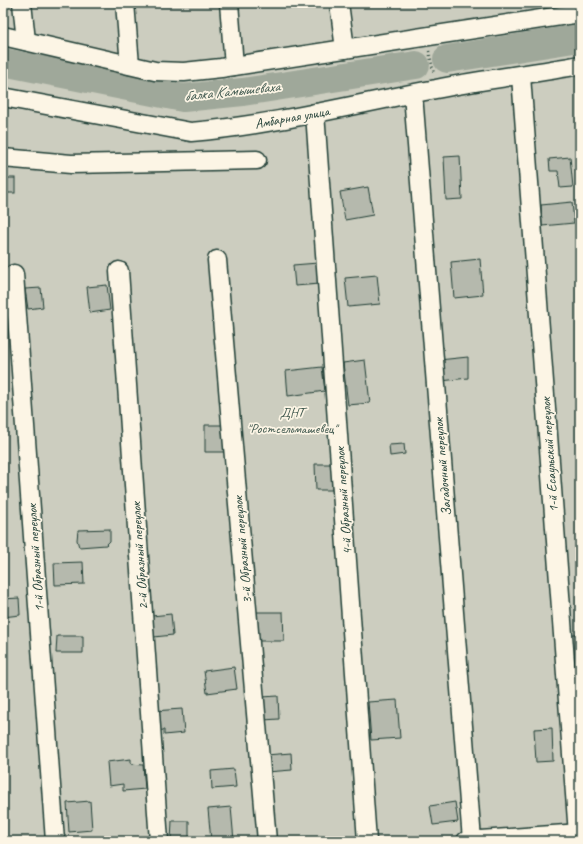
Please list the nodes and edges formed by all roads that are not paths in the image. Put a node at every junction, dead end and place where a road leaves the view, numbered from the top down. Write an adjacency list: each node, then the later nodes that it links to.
1 (22, 3): 8 (street)
2 (125, 3): 11 (street)
3 (229, 3): 12 (street)
4 (339, 3): 9 (street)
5 (545, 10): 6 (street); 9 (street)
6 (580, 13)
7 (3, 36): 8 (street)
8 (26, 41): 11 (street)
9 (345, 49): 12 (street)
10 (580, 64): 13 (street, Амбарная улица)
11 (130, 65): 12 (street)
12 (234, 66)
13 (522, 76): 14 (street, Амбарная улица); 22 (street, 1-й Есаульский переулок)
14 (413, 94): 16 (street, Амбарная улица); 27 (street, Загадочный переулок)
15 (3, 97): 16 (street, Амбарная улица)
16 (315, 113): 26 (street, 4-й Образный переулок)
17 (3, 158): 18 (street)
18 (257, 160)
19 (217, 260): 25 (street, 3-й Образный переулок)
20 (119, 271): 24 (street, 2-й Образный переулок)
21 (14, 274): 23 (street, 1-й Образный переулок)
22 (579, 834): 27 (street)
23 (55, 841)
24 (158, 841)
25 (267, 841)
26 (367, 841)
27 (469, 841)

